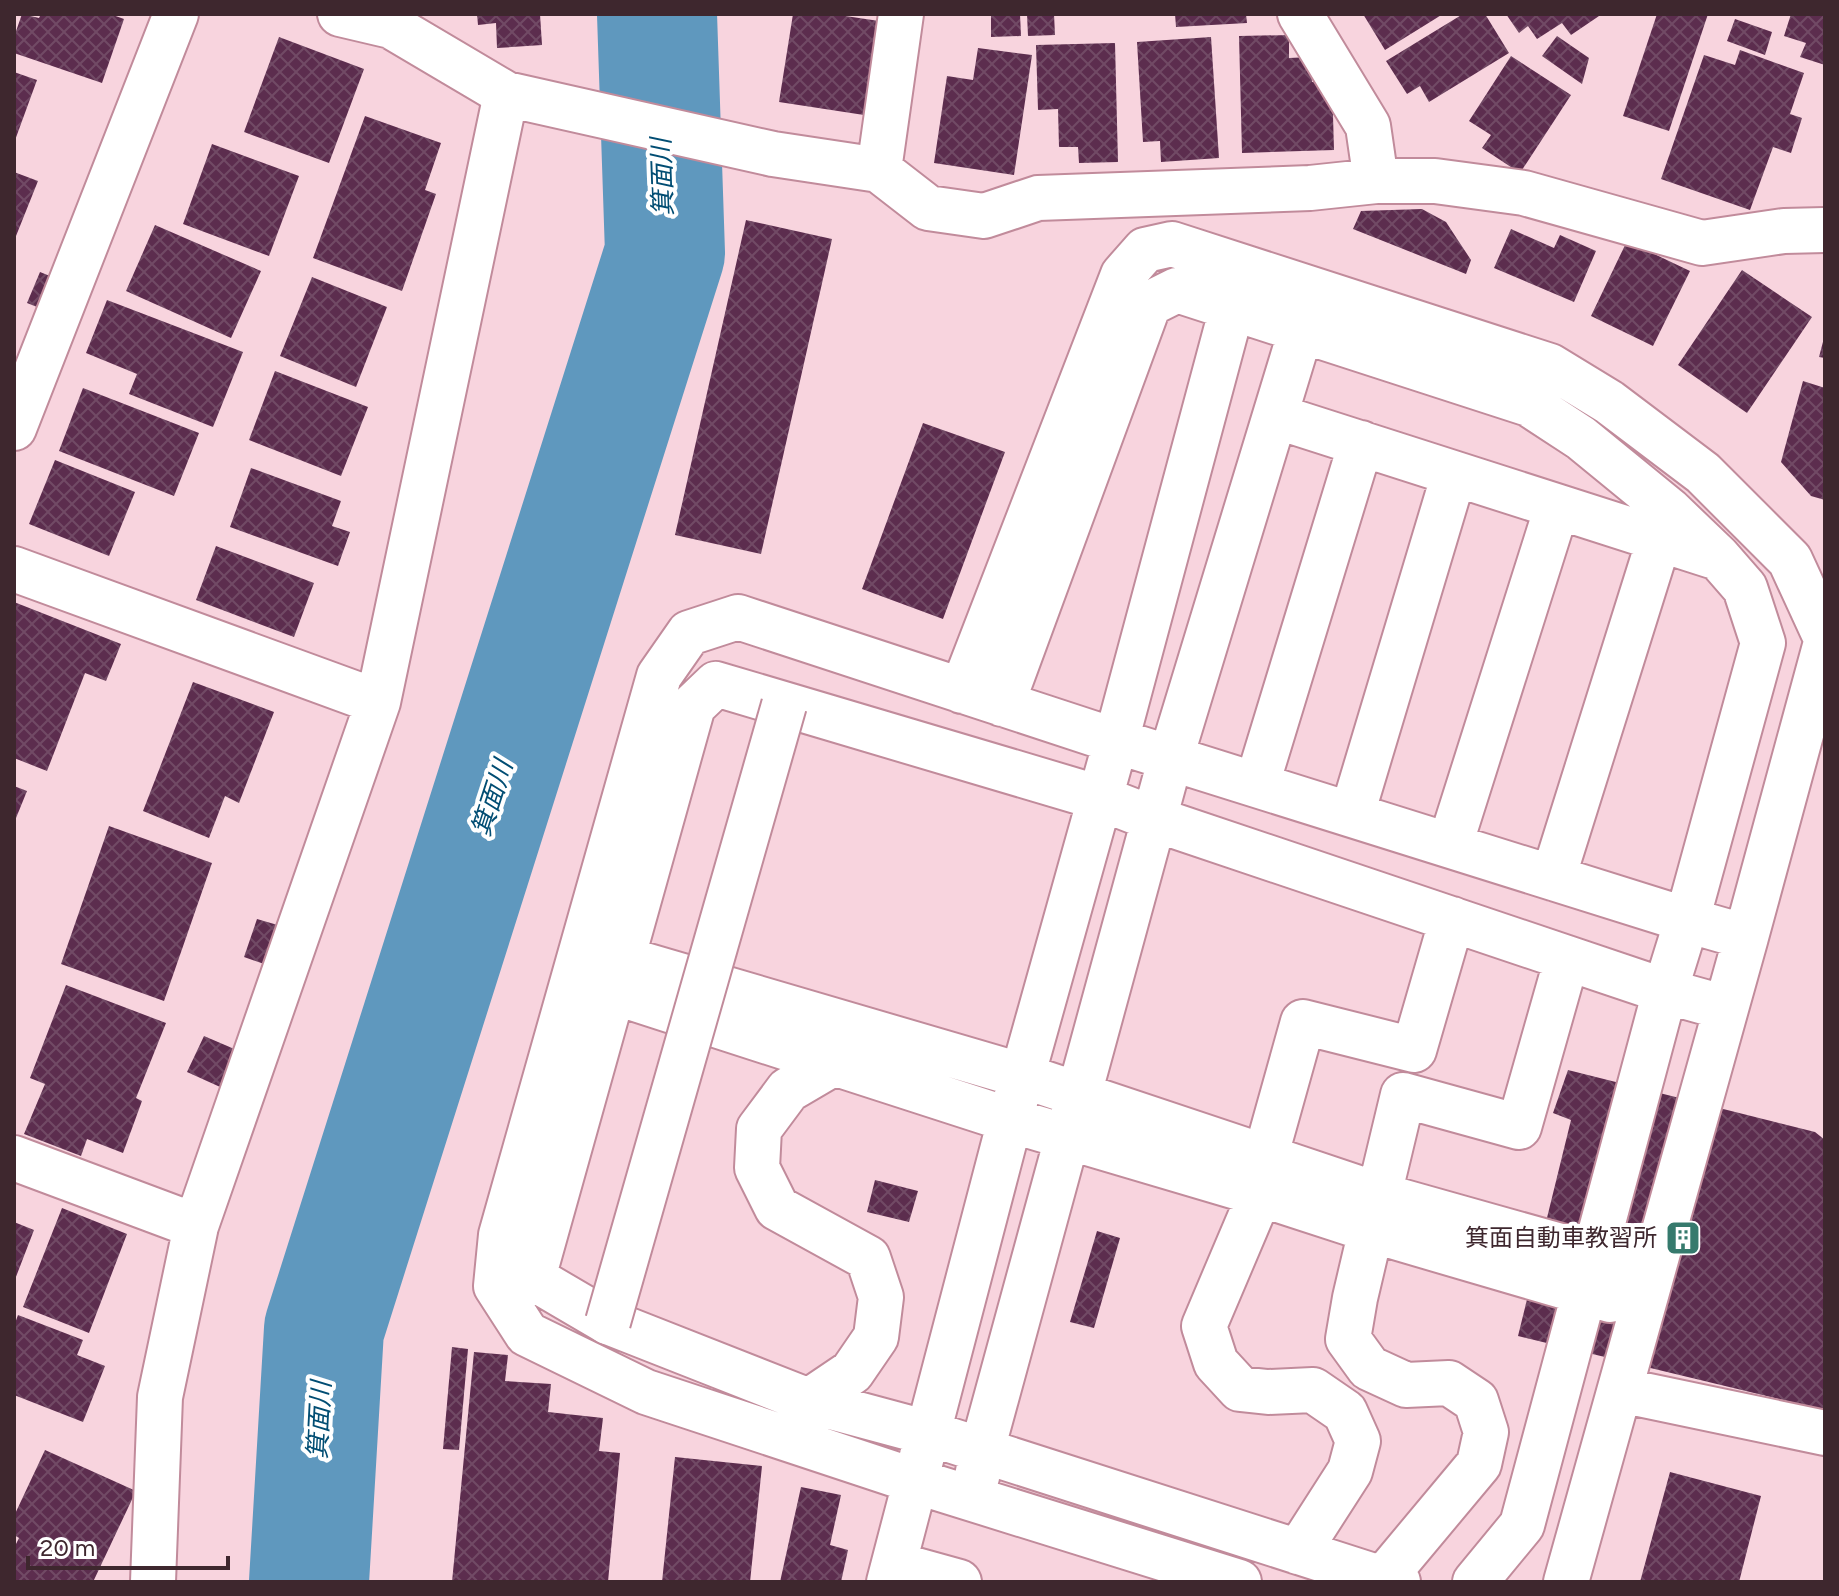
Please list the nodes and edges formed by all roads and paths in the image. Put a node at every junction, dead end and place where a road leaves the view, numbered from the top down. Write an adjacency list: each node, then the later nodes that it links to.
1 (176, 14): 13 (street)
2 (340, 14): 5 (street)
3 (901, 14): 6 (street)
4 (1300, 14): 7 (street)
5 (509, 95): 6 (street); 23 (street)
6 (879, 170): 7 (street)
7 (1376, 181): 8 (street)
8 (1825, 230)
9 (1243, 267): 10 (street); 11 (street); 22 (street)
10 (1233, 308): 11 (street); 22 (street); 25 (street)
11 (1307, 310): 12 (street); 18 (street); 20 (street)
12 (1275, 416): 14 (street); 26 (street)
13 (14, 428)
14 (1361, 443): 15 (street); 27 (street)
15 (1454, 474): 16 (street); 29 (street)
16 (1557, 507): 17 (street); 31 (street)
17 (1659, 540): 18 (street); 32 (street)
18 (1718, 557): 34 (street)
19 (14, 569): 23 (street)
20 (1825, 636)
21 (1825, 646): 35 (street)
22 (982, 698): 25 (street); 37 (street)
23 (378, 702): 48 (street)
24 (784, 705): 28 (street); 37 (street); 51 (street, bridge)
25 (1116, 741): 26 (street); 28 (street)
26 (1171, 757): 27 (street); 30 (street)
27 (1257, 784): 29 (street)
28 (1100, 798): 30 (street); 41 (street)
29 (1352, 814): 31 (street)
30 (1154, 819): 33 (street); 42 (street)
31 (1450, 845): 32 (street)
32 (1553, 878): 34 (street)
33 (1452, 919): 36 (street); 46 (street)
34 (1687, 920): 35 (street); 38 (street)
35 (1746, 937): 39 (street)
36 (1567, 958): 38 (street); 47 (street)
37 (598, 969): 40 (street); 41 (street); 51 (street); 57 (street)
38 (1665, 991): 39 (street); 49 (street)
39 (1726, 1008): 50 (street)
40 (834, 1063): 43 (street); 53 (street)
41 (1023, 1076): 42 (street); 43 (street)
42 (1079, 1095): 44 (street); 46 (street)
43 (1010, 1120): 44 (street); 54 (street)
44 (1067, 1136): 46 (street); 56 (street)
45 (14, 1158): 48 (street)
46 (1262, 1176): 47 (street); 59 (street)
47 (1375, 1212): 49 (street); 61 (street)
48 (196, 1226): 62 (street)
49 (1589, 1274): 50 (street); 65 (street)
50 (1648, 1291): 52 (street)
51 (608, 1322): 53 (street)
52 (1620, 1390): 55 (street); 66 (street)
53 (809, 1401): 54 (street)
54 (928, 1433): 56 (street); 57 (street)
55 (1825, 1433)
56 (982, 1450): 58 (street); 59 (street)
57 (915, 1481): 58 (street); 60 (street)
58 (972, 1499): 64 (street)
59 (1298, 1552): 61 (street)
60 (891, 1573): 63 (street)
61 (1390, 1581)
62 (153, 1582)
63 (959, 1582)
64 (1239, 1582)
65 (1475, 1582)
66 (1566, 1582)

